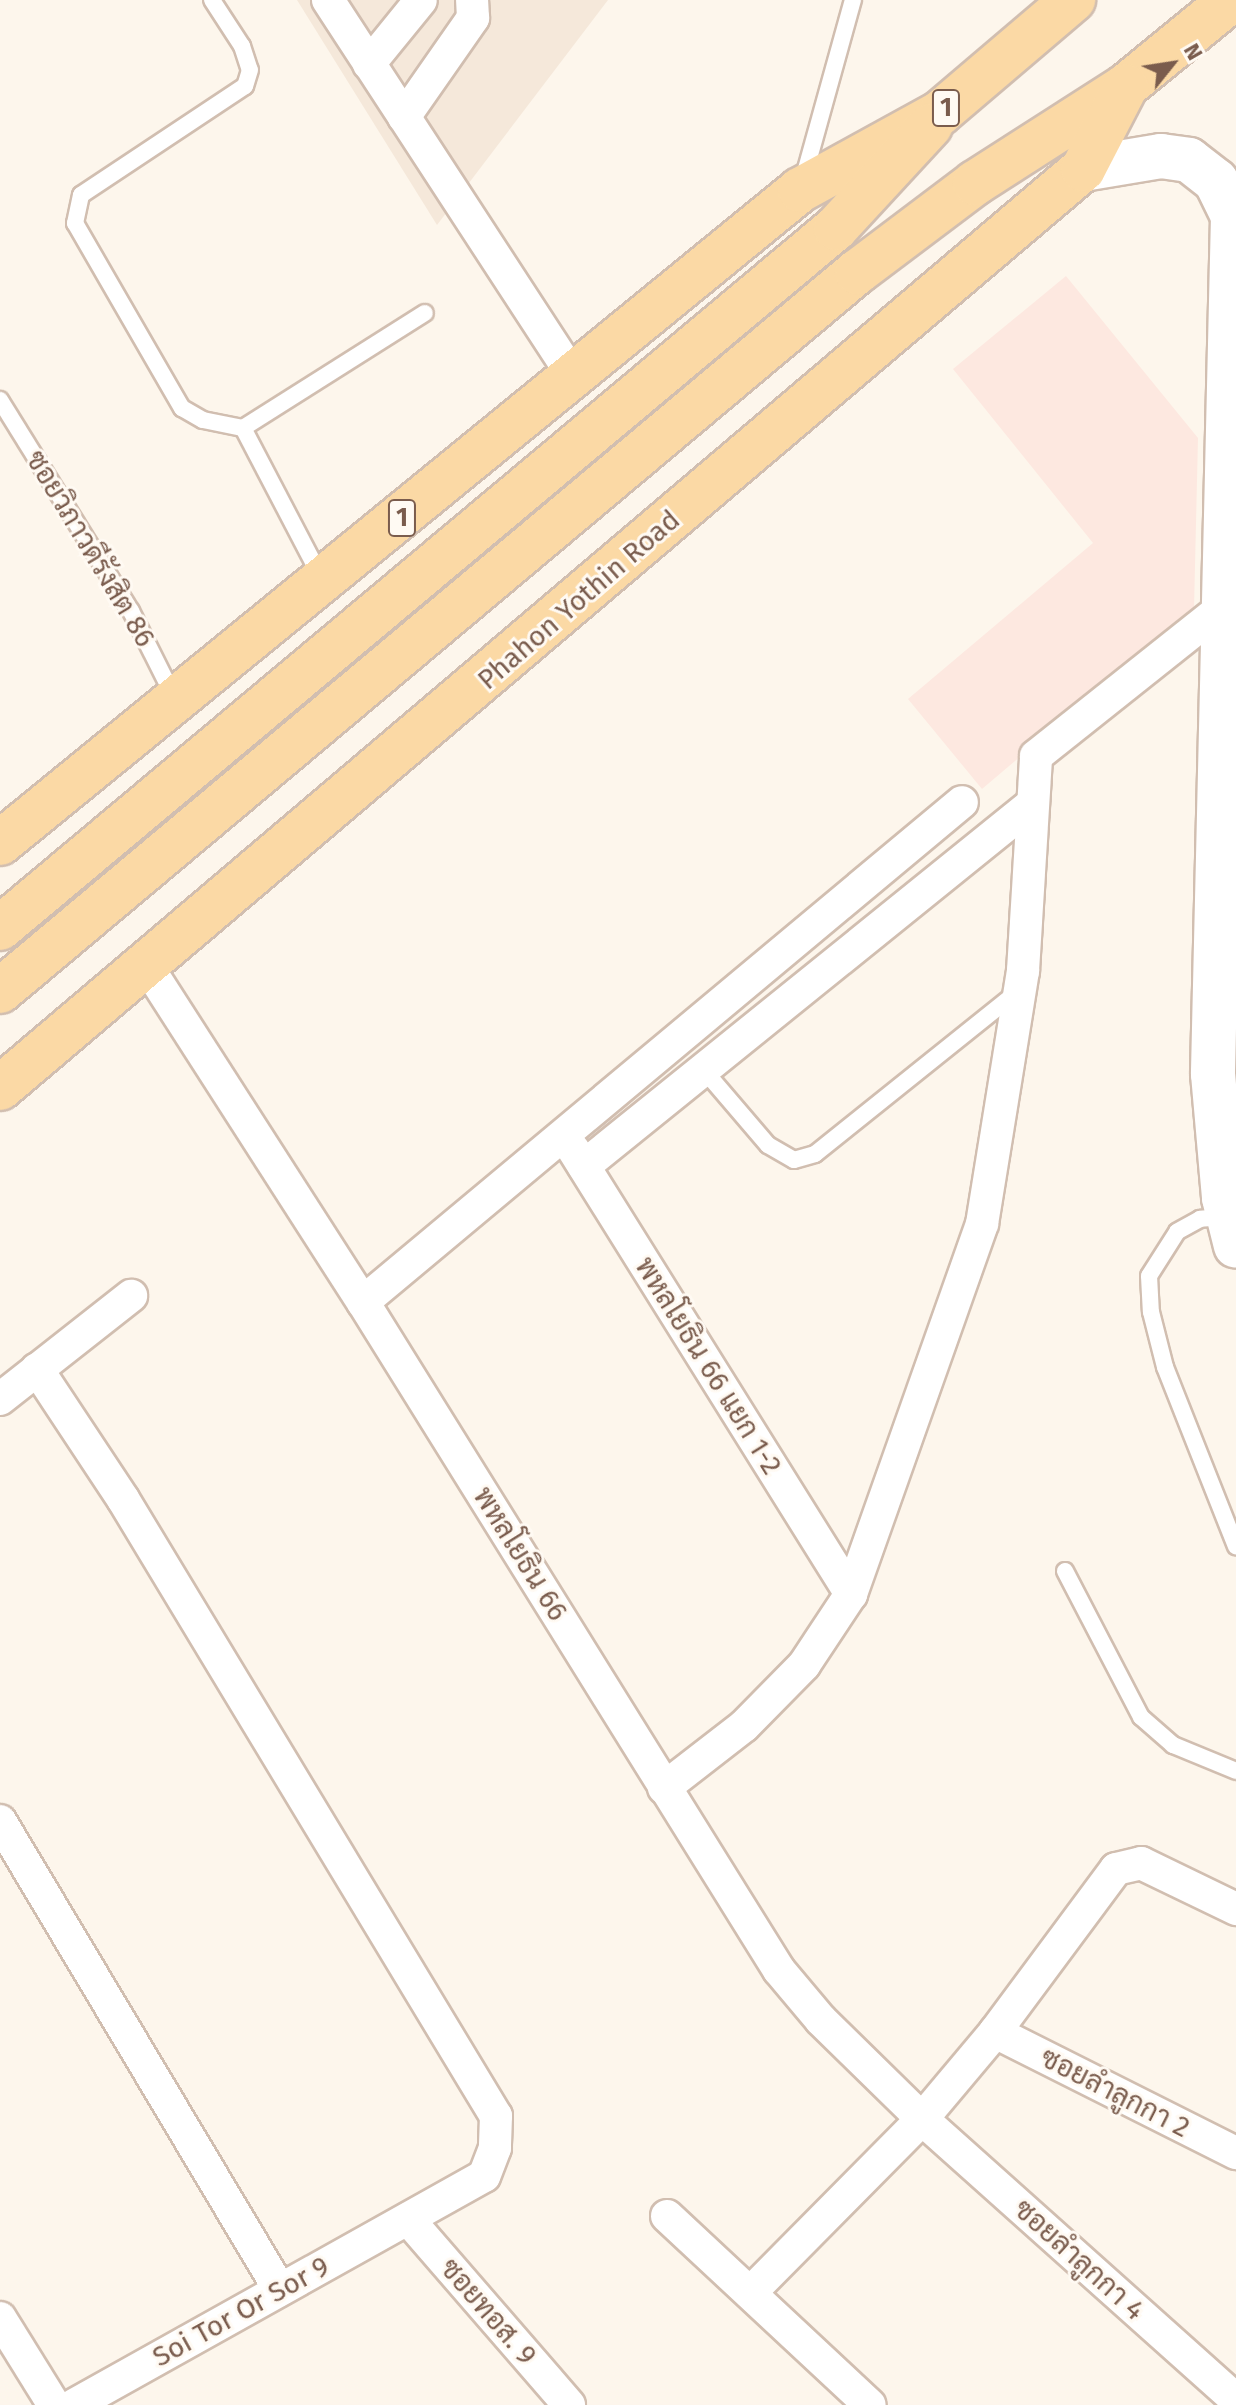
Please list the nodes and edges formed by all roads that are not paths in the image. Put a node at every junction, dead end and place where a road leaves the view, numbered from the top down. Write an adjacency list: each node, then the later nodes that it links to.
1 (212, 0): 17 (lane)
2 (328, 0): 8 (street)
3 (421, 0): 8 (street)
4 (472, 0): 11 (street)
5 (853, 0): 13 (lane)
6 (1073, 0): 10 (main road, 1)
7 (1231, 0): 9 (main road, Phahon Yothin Road)
8 (369, 64): 11 (street)
9 (1126, 86): 12 (main road, Phahon Yothin Road); 27 (main road, Phahon Yothin Road)
10 (940, 113): 13 (main road, 1); 24 (main road)
11 (404, 117): 15 (street)
12 (1083, 169): 19 (main road); 25 (main road, Phahon Yothin Road)
13 (800, 190): 15 (main road, 1)
14 (425, 313): 17 (lane)
15 (573, 376): 18 (main road, 1)
16 (0, 400): 20 (lane, ซอยวิภาวดีรังสิต 86)
17 (243, 428): 18 (lane)
18 (324, 582): 20 (main road, 1)
19 (1223, 607): 22 (street); 32 (main road)
20 (176, 701): 23 (main road, 1)
21 (962, 802): 30 (street)
22 (1031, 805): 26 (street); 28 (street)
23 (0, 843)
24 (9, 921)
25 (147, 966): 29 (main road, Phahon Yothin Road); 34 (street, พหลโยธิน 66)
26 (1019, 990): 28 (lane); 39 (street)
27 (0, 991)
28 (703, 1069): 31 (street)
29 (0, 1088)
30 (566, 1137): 31 (street, พหลโยธิน 66 แยก 1-2); 34 (street)
31 (584, 1166): 39 (street, พหลโยธิน 66 แยก 1-2)
32 (1231, 1232): 37 (lane)
33 (131, 1296): 35 (street)
34 (363, 1302): 41 (street, พหลโยธิน 66)
35 (37, 1369): 36 (street); 48 (street, Soi Tor Or Sor 9)
36 (0, 1399)
37 (1236, 1546)
38 (1065, 1571): 40 (lane)
39 (851, 1594): 41 (street)
40 (1236, 1771)
41 (664, 1788): 45 (street, พหลโยธิน 66)
42 (0, 1821): 49 (street)
43 (1236, 1909): 44 (street)
44 (995, 2032): 45 (street); 46 (street, ซอยลำลูกกา 2)
45 (922, 2119): 50 (street); 52 (street, ซอยลำลูกกา 4)
46 (1236, 2153)
47 (667, 2216): 50 (street)
48 (408, 2219): 49 (street, Soi Tor Or Sor 9); 55 (street, ซอยทอส. 9)
49 (280, 2290): 54 (street, Soi Tor Or Sor 9)
50 (751, 2292): 56 (street)
51 (0, 2318): 53 (street)
52 (1236, 2400)
53 (54, 2405)
54 (75, 2405)
55 (569, 2405)
56 (870, 2405)

